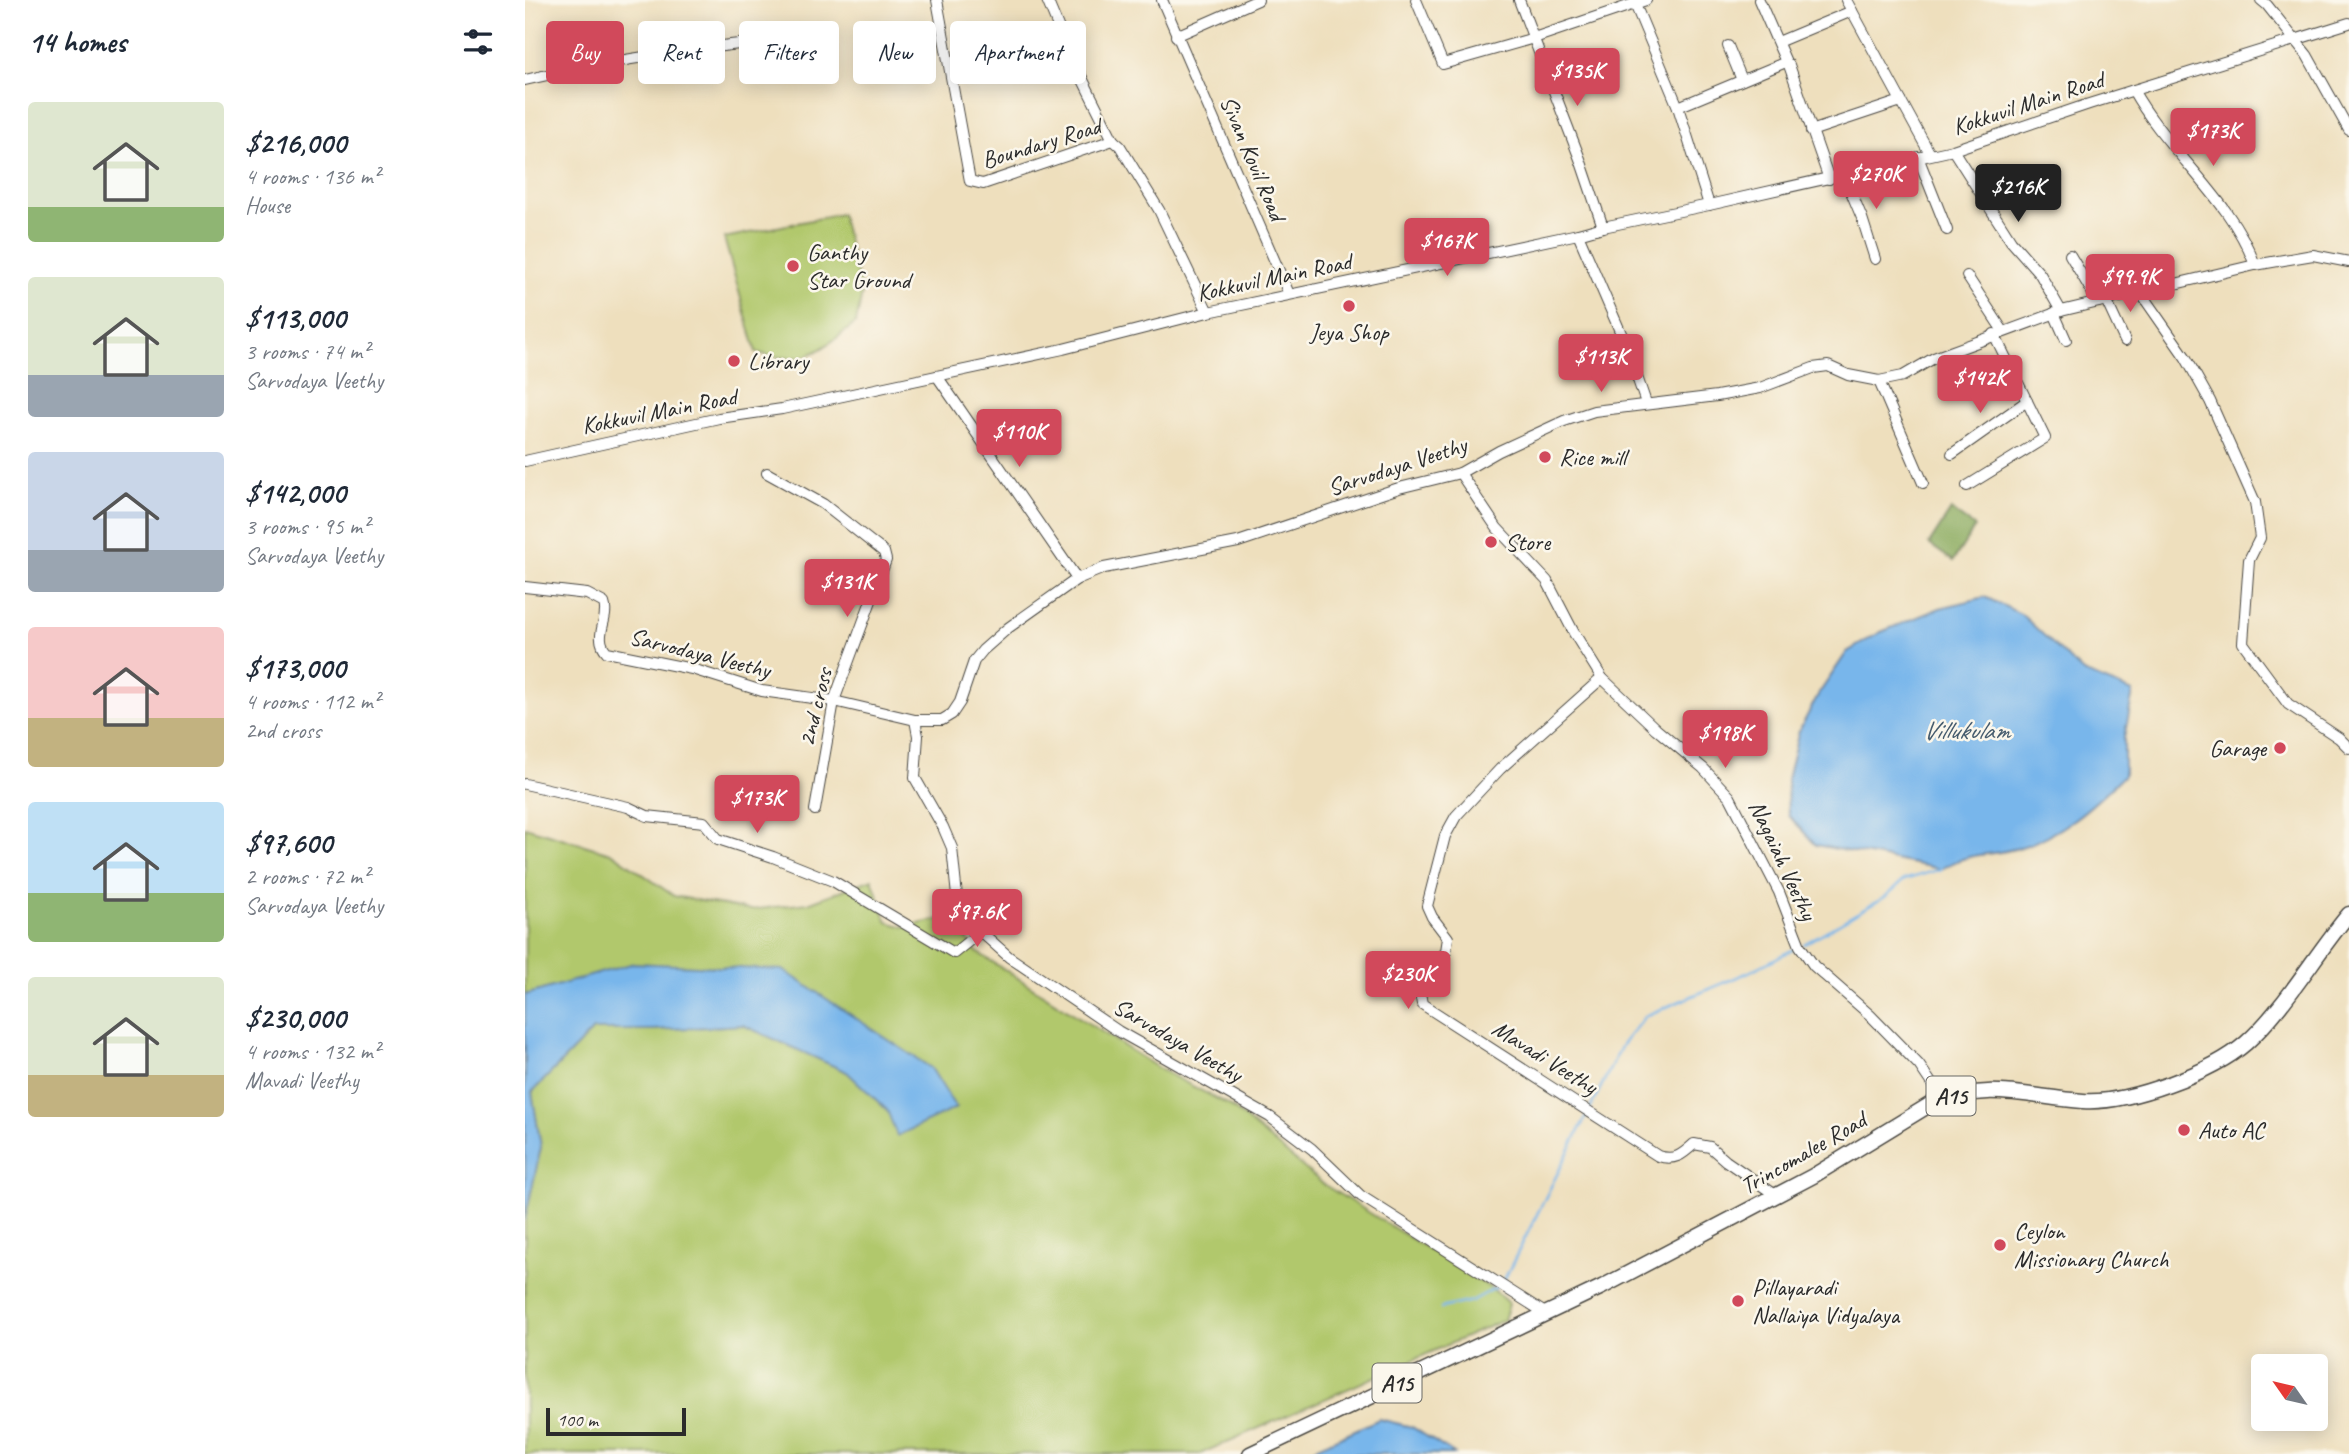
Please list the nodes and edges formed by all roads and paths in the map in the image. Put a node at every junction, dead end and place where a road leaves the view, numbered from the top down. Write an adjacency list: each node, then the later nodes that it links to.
1 (937, 0): 28 (street, Boundary Road)
2 (1047, 0): 28 (street)
3 (1162, 0): 14 (street, Sivan Kovil Road)
4 (1258, 0): 14 (street)
5 (1416, 0): 15 (street)
6 (1519, 0): 15 (street)
7 (1646, 0): 11 (street)
8 (1759, 0): 17 (street)
9 (1846, 0): 12 (street)
10 (2261, 0): 16 (street)
11 (1635, 4): 15 (street); 25 (street)
12 (1852, 11): 17 (street); 24 (street)
13 (2349, 23): 16 (street, Kokkuvil Main Road)
14 (1177, 36): 44 (street, Sivan Kovil Road)
15 (1534, 38): 35 (street)
16 (2294, 41): 23 (street, Kokkuvil Main Road); 26 (street)
17 (1778, 42): 20 (street)
18 (739, 44): 21 (street)
19 (1728, 46): 22 (street)
20 (1786, 62): 22 (street); 27 (street)
21 (525, 80)
22 (1742, 80): 25 (street)
23 (2133, 90): 29 (street, Kokkuvil Main Road); 41 (street)
24 (1901, 102): 27 (street); 30 (street)
25 (1678, 107): 34 (street)
26 (2349, 130)
27 (1811, 131): 33 (street)
28 (1113, 140): 46 (street, Boundary Road)
29 (1953, 150): 30 (street, Kokkuvil Main Road); 47 (street)
30 (1930, 154): 31 (street, Kokkuvil Main Road)
31 (1918, 158): 32 (street, Kokkuvil Main Road); 36 (street)
32 (1844, 175): 33 (street, Kokkuvil Main Road); 39 (street)
33 (1829, 179): 34 (street, Kokkuvil Main Road)
34 (1709, 205): 35 (street, Kokkuvil Main Road)
35 (1603, 227): 37 (street, Kokkuvil Main Road)
36 (1947, 230)
37 (1578, 234): 44 (street, Kokkuvil Main Road); 54 (street)
38 (2070, 256): 45 (street)
39 (1875, 259)
40 (2349, 262): 41 (street, Sarvodaya Veethy)
41 (2255, 265): 43 (street, Sarvodaya Veethy)
42 (1967, 275): 48 (street)
43 (2140, 292): 45 (street, Sarvodaya Veethy); 66 (street)
44 (1289, 294): 46 (street, Kokkuvil Main Road)
45 (2102, 301): 47 (street, Sarvodaya Veethy); 50 (street)
46 (1208, 312): 51 (street, Kokkuvil Main Road)
47 (2057, 312): 48 (street, Sarvodaya Veethy); 49 (street)
48 (1998, 332): 52 (street, Sarvodaya Veethy); 53 (street)
49 (2066, 341)
50 (2125, 341)
51 (937, 376): 56 (street, Kokkuvil Main Road); 61 (street)
52 (1879, 381): 54 (street, Sarvodaya Veethy); 59 (street)
53 (2027, 401): 55 (street); 60 (street)
54 (1646, 403): 58 (street, Sarvodaya Veethy)
55 (1952, 454)
56 (525, 461)
57 (767, 473): 64 (street, 2nd cross)
58 (1460, 473): 61 (street, Sarvodaya Veethy); 63 (street, Nagaiah Veethy)
59 (1923, 484)
60 (1967, 486)
61 (1077, 579): 65 (street, Sarvodaya Veethy)
62 (525, 587): 64 (street, Sarvodaya Veethy)
63 (1602, 678): 71 (street, Nagaiah Veethy); 72 (street, Mavadi Veethy)
64 (834, 701): 65 (street, Sarvodaya Veethy); 68 (street, 2nd cross)
65 (915, 720): 70 (street, Sarvodaya Veethy)
66 (2349, 748)
67 (525, 784): 70 (street)
68 (815, 810)
69 (2346, 924): 71 (highway, Trincomalee Road / A15)
70 (980, 932): 73 (street, Sarvodaya Veethy)
71 (1942, 1099): 72 (highway, Trincomalee Road / A15)
72 (1777, 1196): 73 (highway, Trincomalee Road / A15)
73 (1545, 1312): 74 (highway, Trincomalee Road / A15)
74 (1250, 1454)

